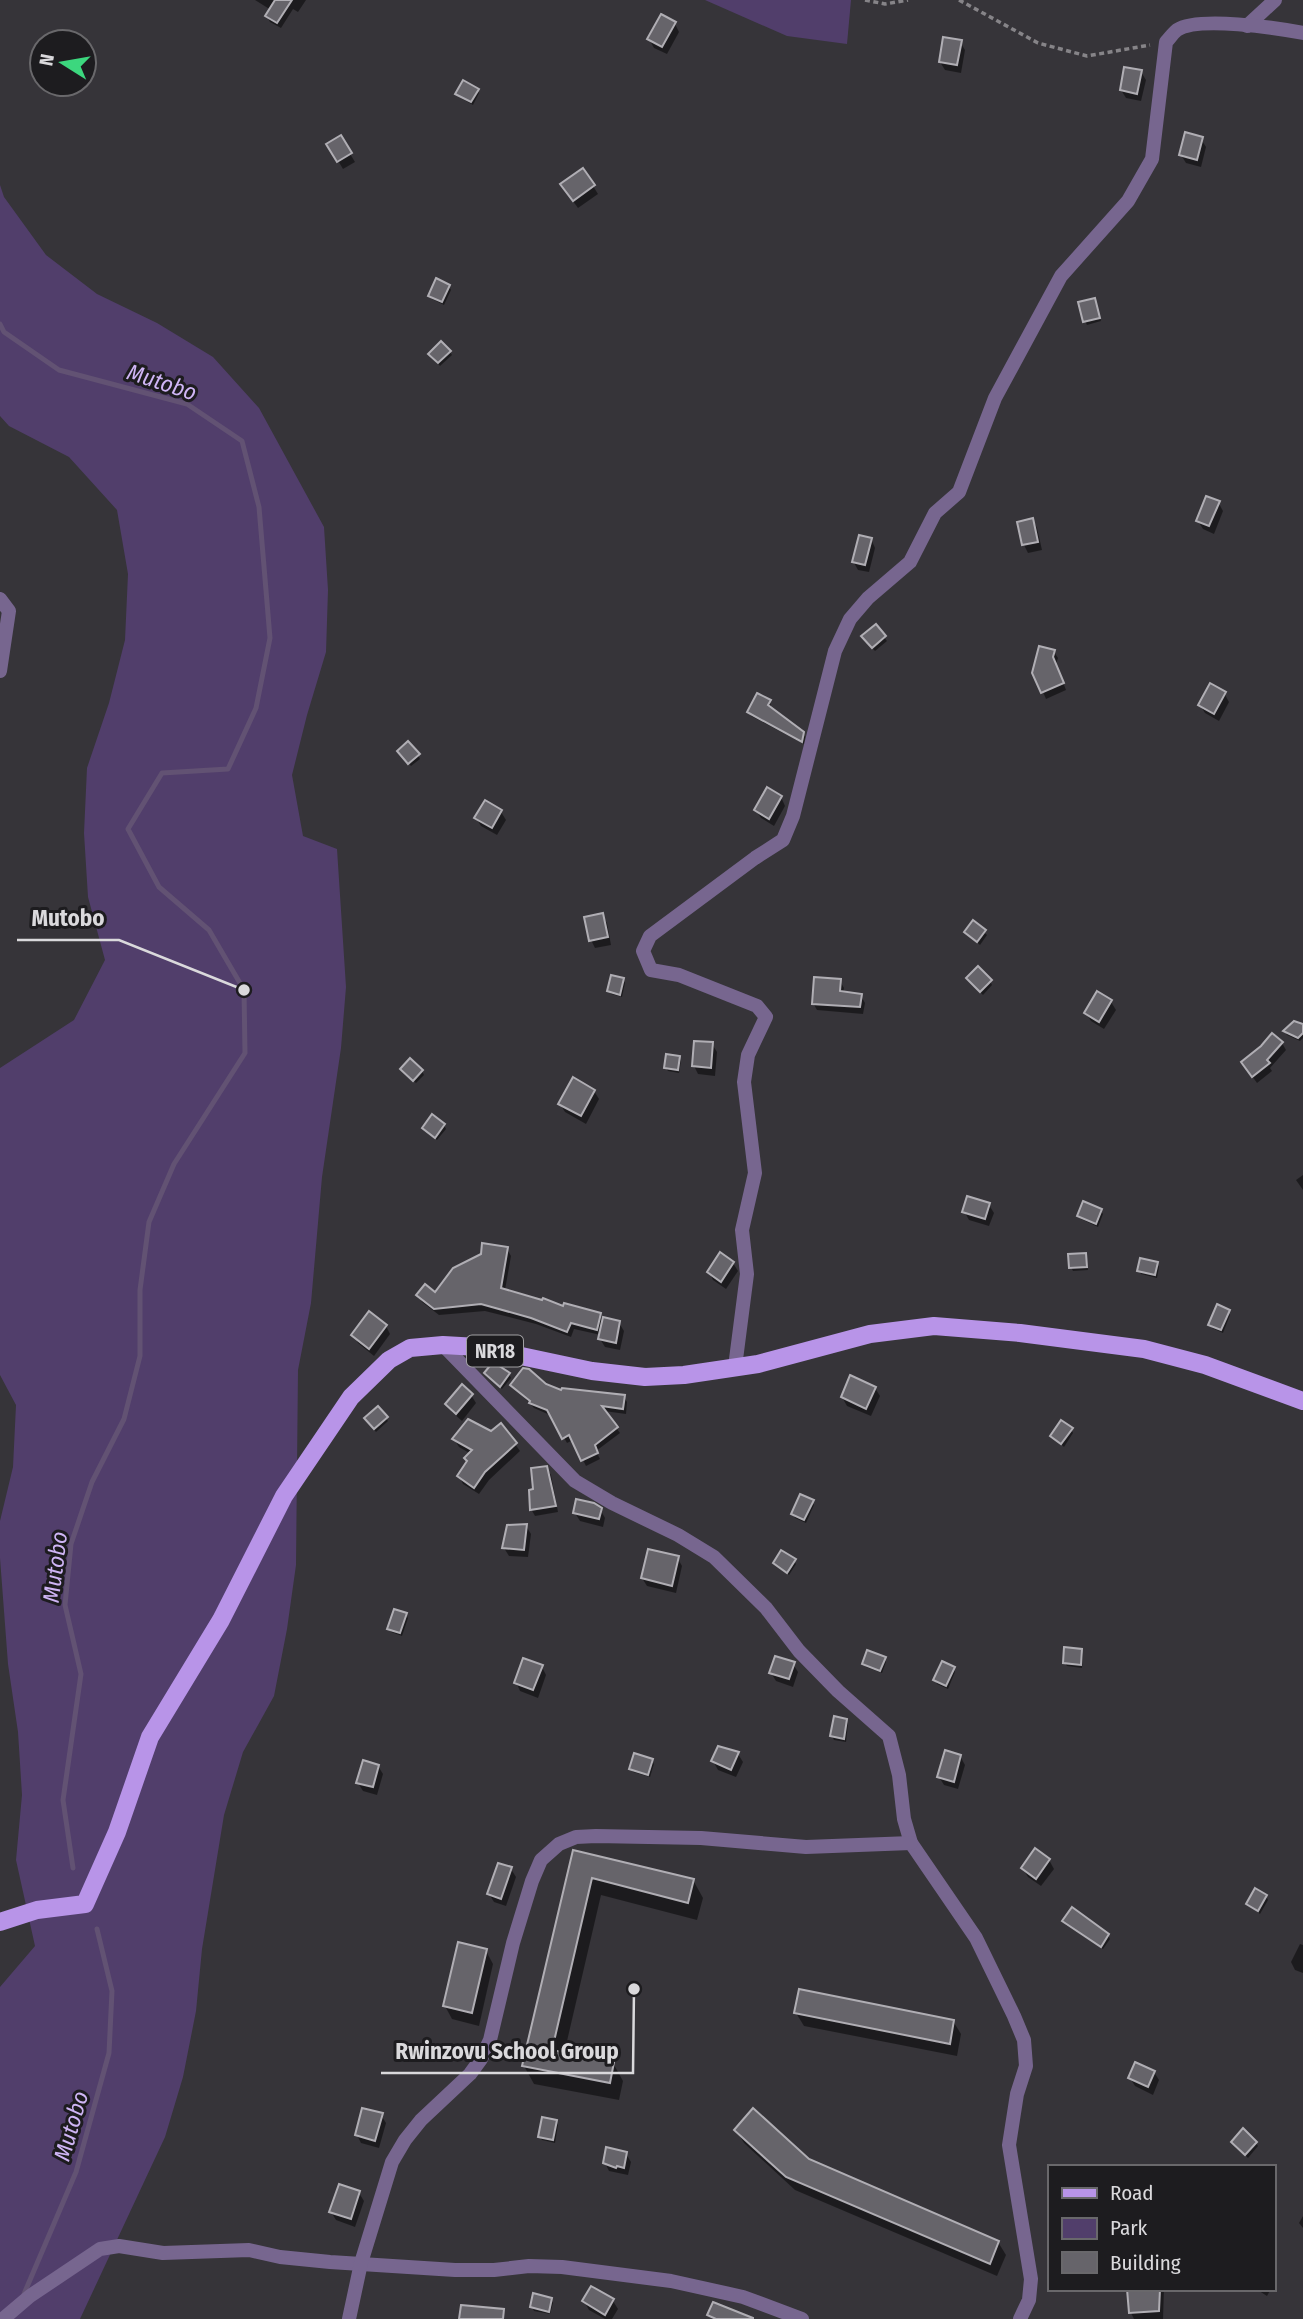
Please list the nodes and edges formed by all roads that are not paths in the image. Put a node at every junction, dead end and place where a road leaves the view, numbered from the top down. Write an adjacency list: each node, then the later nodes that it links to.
1 (1275, 0): 2 (street)
2 (1247, 26): 3 (street); 7 (street)
3 (1303, 33)
4 (0, 599): 5 (street)
5 (0, 671)
6 (443, 1345): 7 (main road, NR18); 9 (street); 10 (main road, NR18)
7 (735, 1367): 8 (main road, NR18)
8 (1303, 1401)
9 (911, 1843): 11 (street); 15 (street)
10 (0, 1922)
11 (361, 2263): 12 (street); 13 (street); 14 (street)
12 (3, 2319)
13 (349, 2319)
14 (802, 2319)
15 (1020, 2319)

